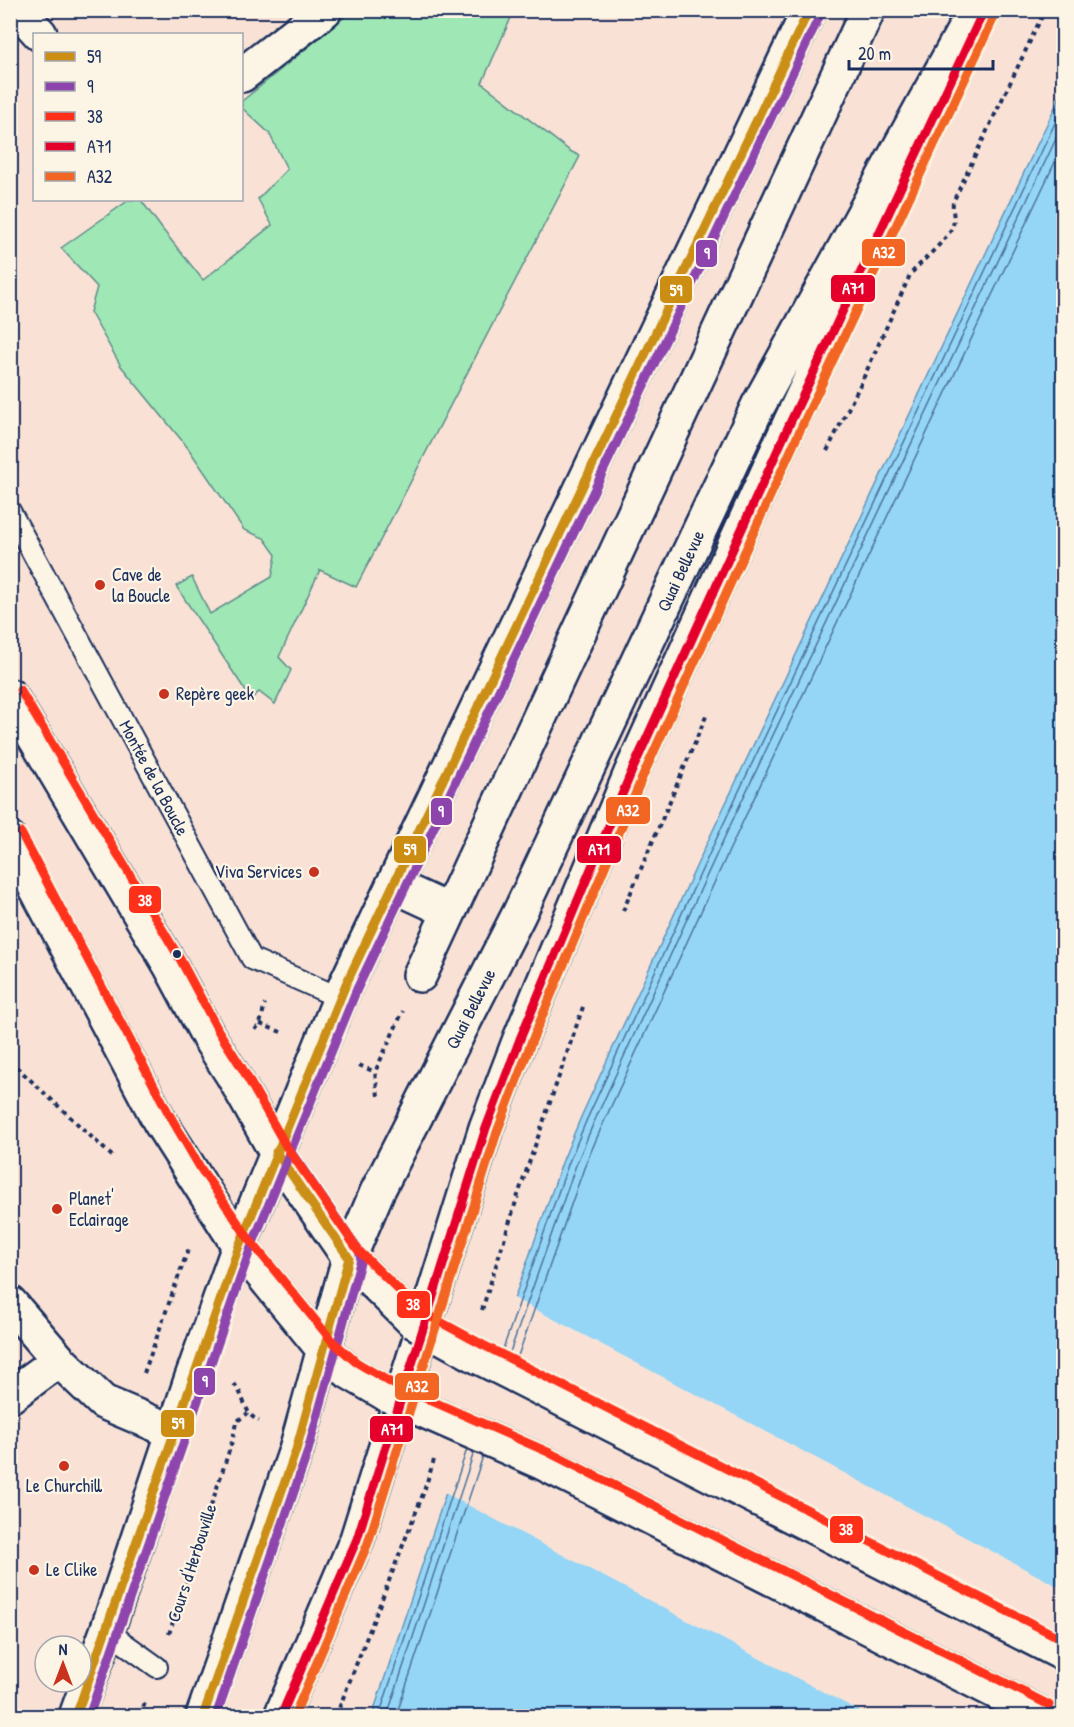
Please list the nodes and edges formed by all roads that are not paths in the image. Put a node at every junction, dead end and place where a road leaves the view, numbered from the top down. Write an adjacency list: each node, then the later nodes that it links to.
1 (18, 10): 7 (main road)
2 (325, 10): 8 (main road)
3 (809, 10): 12 (main road)
4 (868, 10): 13 (main road)
5 (975, 10): 18 (main road, Quai Bellevue)
6 (984, 10): 29 (main road)
7 (39, 33)
8 (243, 74)
9 (10, 511): 15 (lane, Montée de la Boucle)
10 (10, 696): 16 (main road)
11 (10, 839): 17 (main road)
12 (393, 885): 13 (main road); 15 (main road)
13 (449, 911): 14 (main road)
14 (420, 975)
15 (340, 998): 16 (main road)
16 (276, 1152): 17 (main road); 18 (main road)
17 (238, 1246): 20 (main road); 23 (main road)
18 (349, 1258): 20 (main road, Quai Bellevue); 25 (main road, bridge)
19 (10, 1303): 21 (main road)
20 (323, 1349): 28 (main road, Quai Bellevue); 30 (main road, bridge)
21 (59, 1360): 22 (main road); 23 (main road)
22 (10, 1396)
23 (174, 1432): 24 (main road)
24 (107, 1631): 26 (lane); 27 (main road)
25 (1064, 1654)
26 (158, 1667)
27 (76, 1716)
28 (203, 1716)
29 (281, 1716)
30 (1044, 1716)

